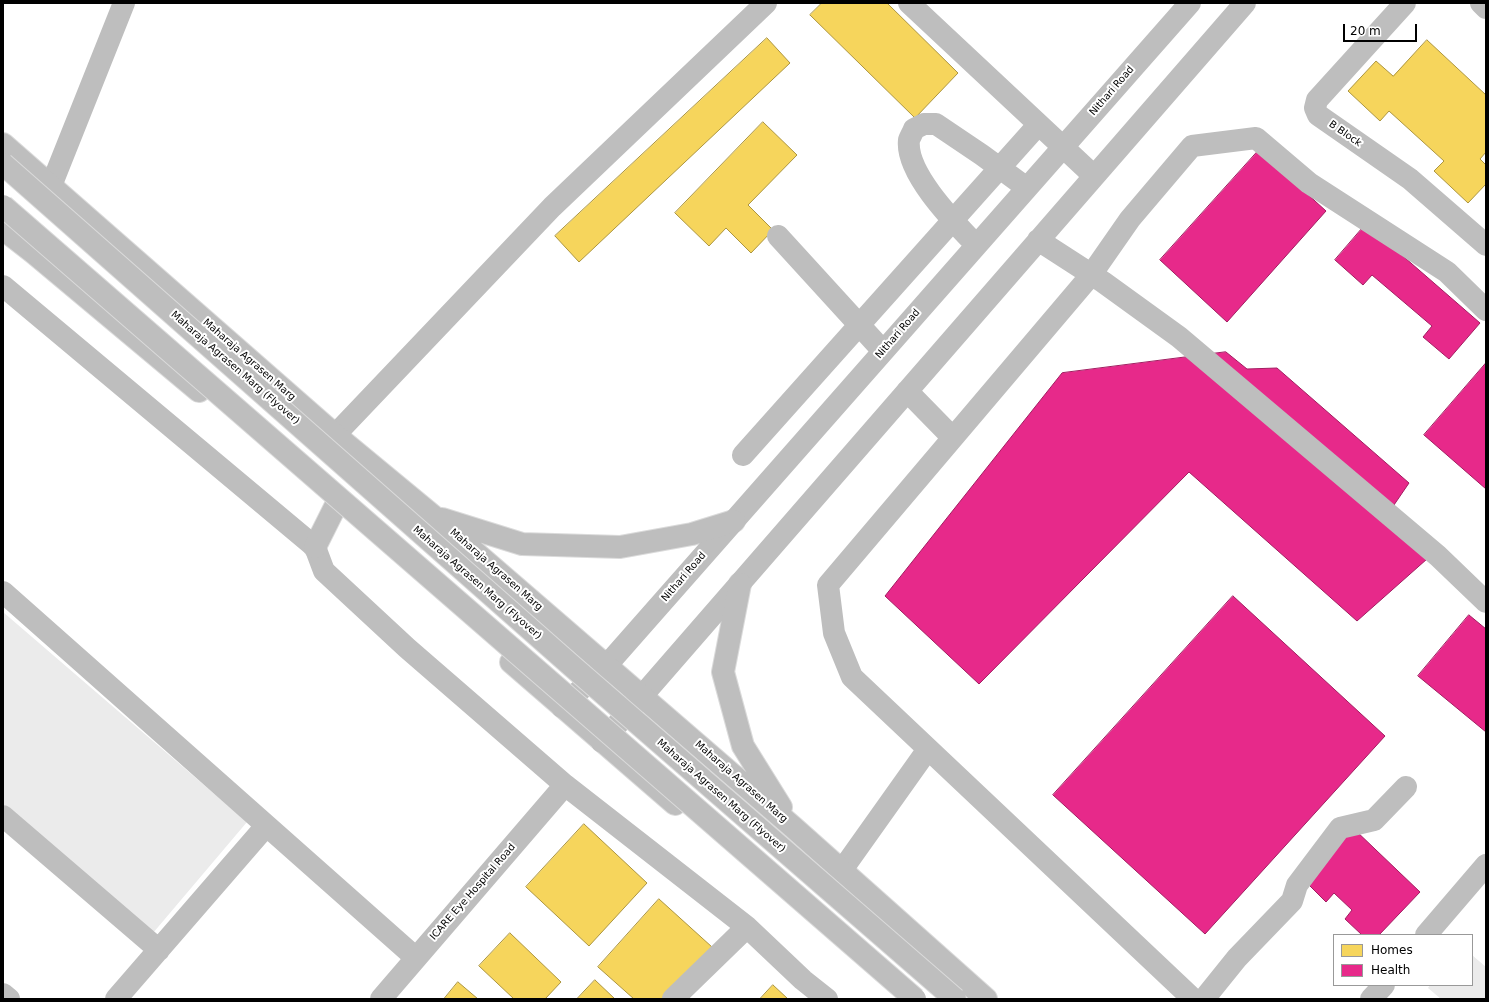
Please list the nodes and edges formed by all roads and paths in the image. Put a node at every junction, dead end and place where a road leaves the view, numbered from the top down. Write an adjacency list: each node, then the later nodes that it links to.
1 (124, 3): 15 (street)
2 (766, 3): 32 (street)
3 (909, 3): 9 (street)
4 (1245, 3): 14 (street)
5 (1405, 3): 24 (street, B Block)
6 (1481, 3): 8 (street)
7 (1184, 5): 11 (street, Nithari Road)
8 (1486, 8)
9 (1038, 124): 11 (street); 13 (street)
10 (3, 144): 15 (street, Maharaja Agrasen Marg)
11 (1063, 147): 14 (street); 16 (street, Nithari Road)
12 (3, 164): 67 (street, Maharaja Agrasen Marg (Flyover), bridge)
13 (1000, 168): 16 (street); 18 (street); 18 (street)
14 (1094, 176): 21 (street)
15 (51, 186): 32 (street, Maharaja Agrasen Marg)
16 (1027, 188): 23 (street, Nithari Road)
17 (3, 206): 66 (street, bridge)
18 (952, 221): 23 (street); 29 (street)
19 (3, 229): 25 (street)
20 (778, 236): 29 (street)
21 (1038, 240): 26 (street); 31 (street)
22 (3, 242): 25 (street)
23 (976, 245): 30 (street, Nithari Road)
24 (1486, 245)
25 (34, 253): 35 (street)
26 (1091, 275): 28 (street); 33 (street); 41 (street)
27 (3, 286): 38 (street)
28 (1486, 310)
29 (859, 325): 30 (street); 34 (street)
30 (883, 351): 37 (street, Nithari Road)
31 (907, 391): 33 (street); 39 (street)
32 (335, 435): 36 (street, Maharaja Agrasen Marg)
33 (952, 438): 46 (street)
34 (743, 455)
35 (335, 507): 38 (street); 44 (street)
36 (433, 516): 37 (street); 42 (street, Maharaja Agrasen Marg)
37 (734, 521): 42 (street, Nithari Road)
38 (316, 548): 47 (street)
39 (740, 584): 43 (street); 51 (street)
40 (3, 592): 50 (street)
41 (1486, 602)
42 (607, 665): 43 (street, Maharaja Agrasen Marg); 44 (street, Nithari Road)
43 (642, 696): 45 (street); 51 (street, Maharaja Agrasen Marg)
44 (562, 707): 45 (street)
45 (602, 742): 65 (street)
46 (928, 749): 53 (street); 69 (street)
47 (565, 785): 54 (street); 57 (street, ICARE Eye Hospital Road)
48 (1406, 787): 70 (street)
49 (3, 816): 56 (street)
50 (266, 826): 56 (street); 57 (street)
51 (793, 827): 53 (street, Maharaja Agrasen Marg)
52 (1486, 865): 55 (street)
53 (842, 870): 68 (street, Maharaja Agrasen Marg)
54 (746, 927): 63 (street); 64 (street)
55 (1427, 934)
56 (159, 950): 61 (street)
57 (416, 958): 62 (street, ICARE Eye Hospital Road)
58 (1383, 986): 71 (street)
59 (3, 994): 60 (street)
60 (9, 999)
61 (116, 999)
62 (381, 999)
63 (673, 999)
64 (827, 999)
65 (902, 999)
66 (915, 999)
67 (955, 999)
68 (986, 999)
69 (1193, 999)
70 (1204, 999)
71 (1372, 999)

